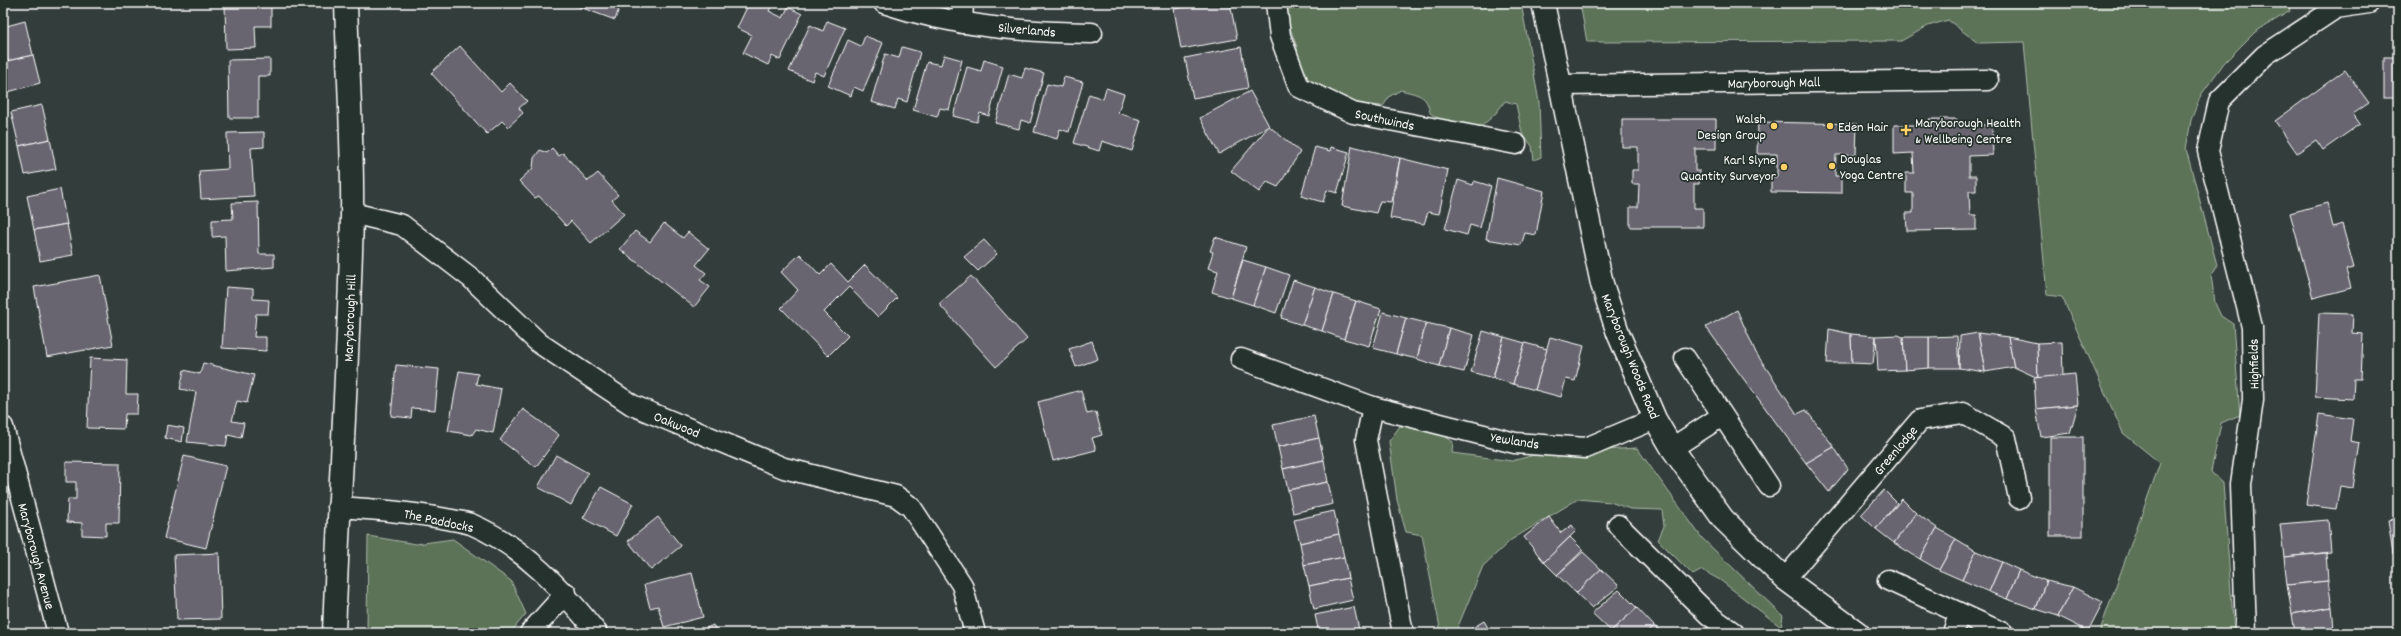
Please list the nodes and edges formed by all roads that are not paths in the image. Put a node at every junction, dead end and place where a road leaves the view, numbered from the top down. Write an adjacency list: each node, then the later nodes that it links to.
1 (346, 3): 12 (street, Maryborough Hill)
2 (884, 3): 7 (street, Silverlands)
3 (963, 3): 7 (street)
4 (1276, 3): 11 (street, Southwinds)
5 (1543, 3): 10 (street, Maryborough Woods Road)
6 (2369, 3): 38 (street, Highfields)
7 (962, 22): 8 (street, Silverlands)
8 (1092, 33)
9 (1988, 80): 10 (street, Maryborough Mall)
10 (1560, 85): 17 (street, Maryborough Woods Road)
11 (1516, 144)
12 (352, 213): 22 (street, Maryborough Hill); 33 (street, Oakwood)
13 (1685, 358): 16 (street)
14 (1240, 359): 15 (street, Yewlands)
15 (1373, 407): 17 (street, Yewlands); 34 (street)
16 (1722, 416): 19 (street); 20 (street)
17 (1654, 419): 19 (street, Maryborough Woods Road)
18 (3, 431): 29 (street, Maryborough Avenue)
19 (1672, 448): 24 (street, Maryborough Woods Road)
20 (1769, 486)
21 (2019, 498): 24 (street, Greenlodge)
22 (338, 507): 26 (street, The Paddocks); 30 (street, Maryborough Hill)
23 (1618, 524): 35 (street)
24 (1785, 579): 28 (street, Maryborough Woods Road)
25 (1888, 580): 27 (street)
26 (566, 593): 31 (street); 32 (street, The Paddocks)
27 (1960, 614): 36 (street); 37 (street)
28 (1855, 632)
29 (58, 633)
30 (334, 633)
31 (530, 633)
32 (597, 633)
33 (975, 633)
34 (1403, 633)
35 (1734, 633)
36 (1953, 633)
37 (2003, 633)
38 (2246, 633)

